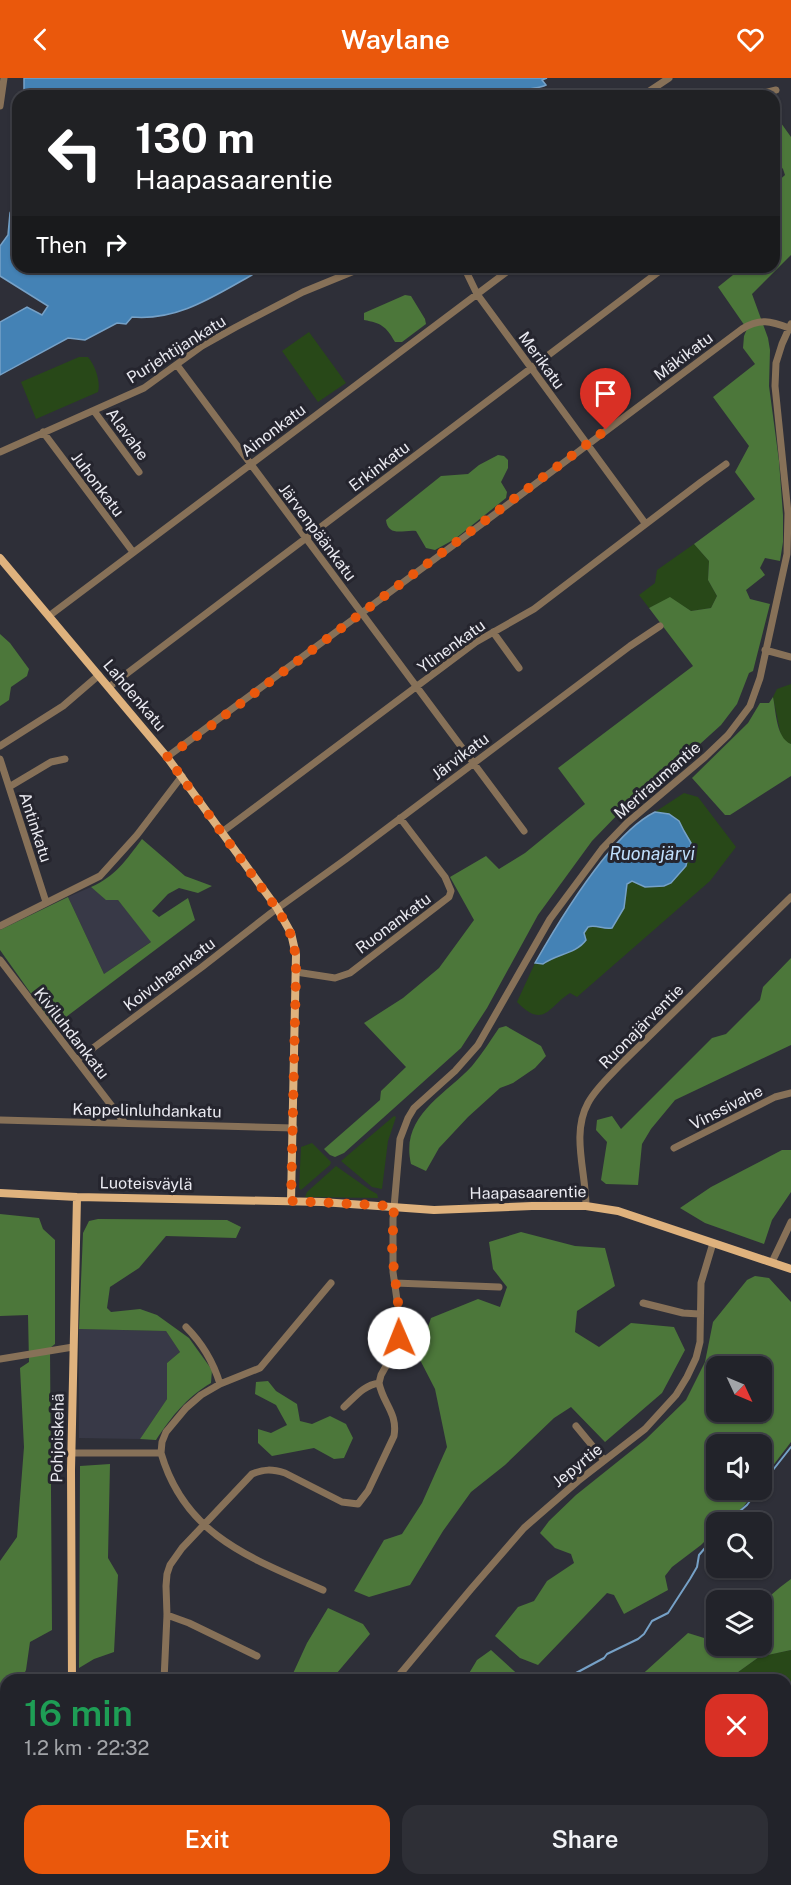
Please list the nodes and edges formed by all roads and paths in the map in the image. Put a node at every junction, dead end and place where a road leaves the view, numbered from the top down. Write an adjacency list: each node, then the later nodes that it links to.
1 (4, 78): 4 (street)
2 (669, 78): 3 (street)
3 (651, 90)
4 (0, 106)
5 (349, 273): 11 (street, Purjehtijankatu)
6 (467, 273): 9 (street, Merikatu)
7 (505, 273): 9 (street, Ainonkatu)
8 (657, 273): 12 (street, Erkinkatu)
9 (477, 294): 12 (street, Merikatu); 18 (street, Ainonkatu)
10 (790, 326): 15 (street, Mäkikatu); 28 (street, Meriraumantie)
11 (177, 365): 13 (street, Purjehtijankatu); 18 (street, Järvenpäänkatu)
12 (532, 368): 15 (street, Merikatu); 21 (street, Erkinkatu)
13 (94, 411): 14 (street, Purjehtijankatu); 19 (street, Alavahe)
14 (43, 432): 16 (street, Purjehtijankatu); 22 (street, Juhonkatu)
15 (587, 444): 20 (street, Merikatu); 24 (street, Mäkikatu)
16 (0, 452)
17 (726, 464): 20 (street, Ylinenkatu)
18 (250, 465): 21 (street, Järvenpäänkatu); 22 (street, Ainonkatu)
19 (140, 472)
20 (645, 524): 27 (street, Ylinenkatu)
21 (306, 537): 24 (street, Järvenpäänkatu); 32 (street, Erkinkatu)
22 (133, 552): 25 (street, Ainonkatu)
23 (0, 558): 25 (main road, Lahdenkatu)
24 (362, 613): 33 (street, Järvenpäänkatu); 35 (street, Mäkikatu)
25 (50, 616): 31 (main road, Lahdenkatu)
26 (660, 626): 38 (street, Järvikatu)
27 (493, 632): 30 (street); 33 (street, Ylinenkatu)
28 (765, 650): 29 (street); 59 (street, Meriraumantie)
29 (791, 657)
30 (519, 668)
31 (99, 675): 32 (main road, Lahdenkatu); 34 (street)
32 (109, 687): 35 (main road, Lahdenkatu)
33 (417, 687): 38 (street, Järvenpäänkatu); 43 (street, Ylinenkatu)
34 (0, 746)
35 (167, 757): 39 (main road, Lahdenkatu)
36 (0, 759): 40 (street, Antinkatu)
37 (65, 759): 40 (street)
38 (474, 763): 41 (street, Järvikatu); 42 (street, Järvenpäänkatu)
39 (182, 776): 43 (main road, Lahdenkatu); 45 (street)
40 (9, 787): 45 (street, Antinkatu)
41 (400, 818): 46 (street, Järvikatu); 49 (street, Ruonankatu)
42 (524, 831)
43 (222, 832): 46 (main road, Lahdenkatu)
44 (791, 897): 60 (street, Ruonajärventie)
45 (46, 902): 47 (street)
46 (277, 909): 49 (main road, Lahdenkatu); 50 (street, Koivuhaankatu)
47 (0, 926)
48 (0, 960): 50 (street, Kiviluhdankatu)
49 (296, 972): 54 (main road, Lahdenkatu)
50 (77, 1060): 53 (street, Kiviluhdankatu)
51 (791, 1093): 55 (street, Vinssivahe)
52 (0, 1119): 53 (street, Kappelinluhdankatu)
53 (124, 1122): 54 (street, Kappelinluhdankatu)
54 (294, 1128): 58 (main road, Lahdenkatu)
55 (674, 1148)
56 (0, 1193): 57 (main road, Luoteisväylä)
57 (77, 1197): 58 (main road, Luoteisväylä); 71 (main road, Pohjoiskehä)
58 (291, 1201): 59 (main road, Haapasaarentie)
59 (394, 1206): 60 (main road, Haapasaarentie); 66 (street, Meriraumantie)
60 (586, 1206): 62 (main road, Haapasaarentie)
61 (791, 1222): 63 (street)
62 (712, 1243): 63 (main road, Haapasaarentie); 69 (street, Jepyrtie)
63 (772, 1262): 64 (main road, Haapasaarentie)
64 (791, 1269)
65 (331, 1283): 74 (street)
66 (395, 1284): 67 (street); 73 (street, Meriraumantie)
67 (499, 1287)
68 (643, 1303): 69 (street)
69 (699, 1314): 79 (street, Jepyrtie)
70 (186, 1327): 74 (street)
71 (72, 1347): 72 (street); 77 (main road, Pohjoiskehä)
72 (0, 1359)
73 (379, 1383): 75 (street); 80 (street)
74 (220, 1384): 78 (street)
75 (344, 1407)
76 (576, 1426): 79 (street)
77 (71, 1453): 78 (street); 84 (main road, Pohjoiskehä)
78 (161, 1453): 80 (street)
79 (604, 1460): 86 (street, Jepyrtie)
80 (204, 1525): 81 (street); 82 (street)
81 (323, 1590)
82 (167, 1615): 83 (street); 85 (street)
83 (257, 1656)
84 (72, 1674)
85 (164, 1674)
86 (400, 1674)

